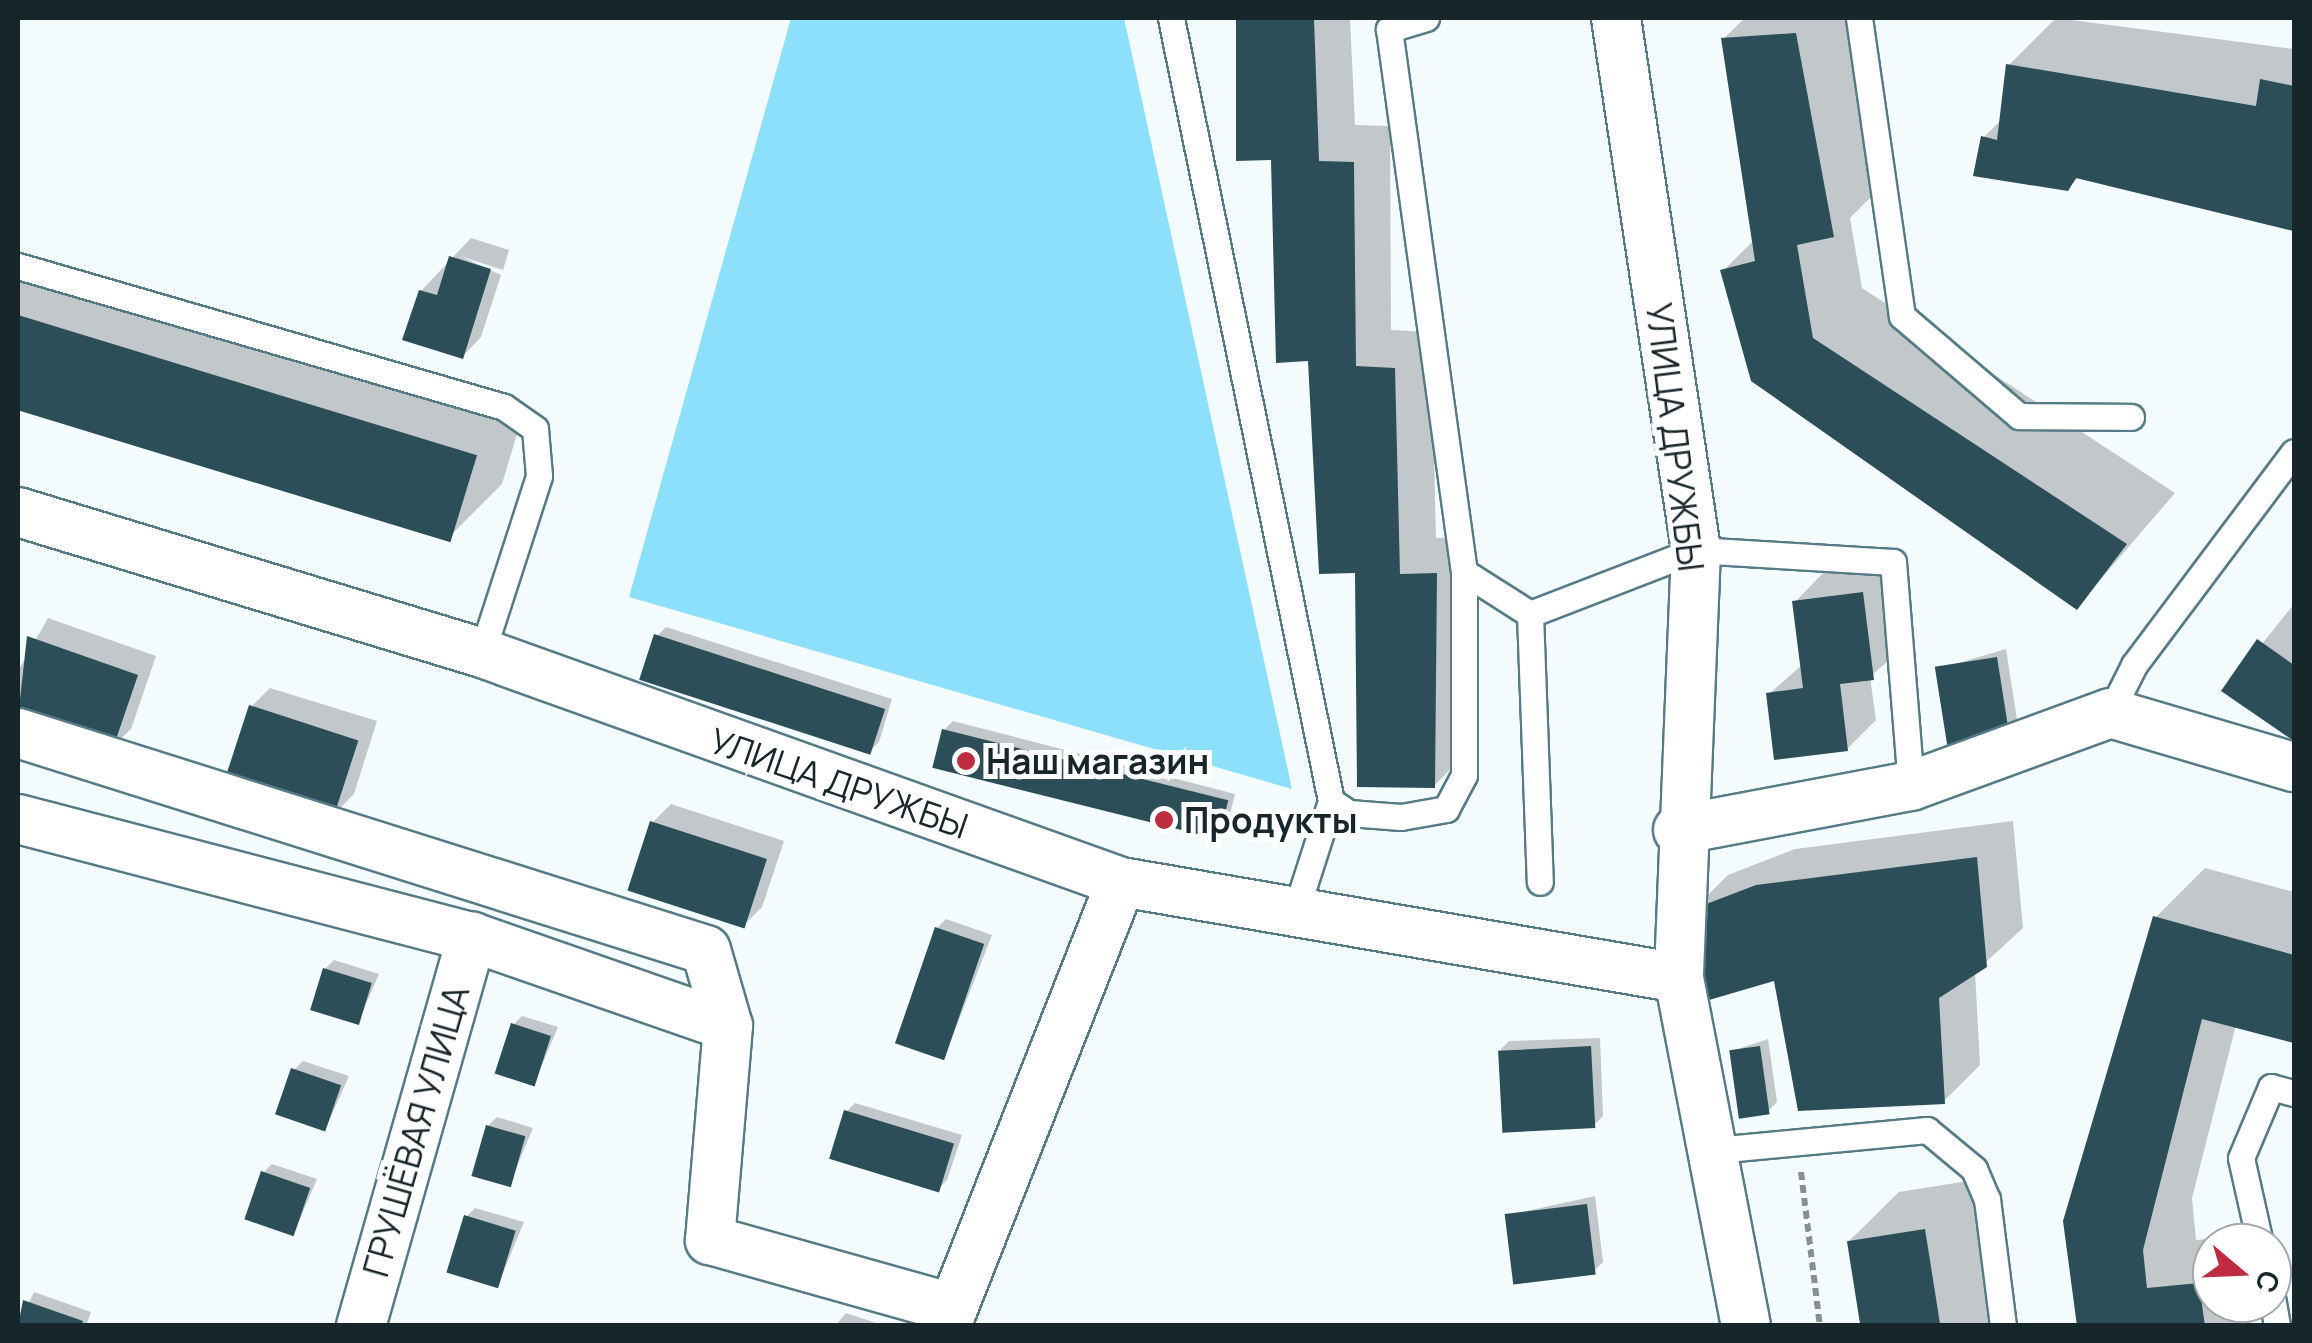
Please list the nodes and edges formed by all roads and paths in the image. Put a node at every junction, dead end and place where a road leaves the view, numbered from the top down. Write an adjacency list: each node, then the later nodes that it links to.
1 (1171, 18): 17 (lane)
2 (1426, 18): 10 (lane)
3 (1616, 18): 9 (street, УЛИЦА ДРУЖБЫ)
4 (1859, 18): 6 (lane)
5 (18, 266): 12 (lane)
6 (2131, 417)
7 (2294, 452): 13 (lane)
8 (18, 512): 12 (street, УЛИЦА ДРУЖБЫ)
9 (1696, 550): 11 (lane); 16 (lane); 19 (street, УЛИЦА ДРУЖБЫ)
10 (1464, 572): 11 (lane); 17 (lane)
11 (1530, 614): 21 (lane)
12 (482, 654): 20 (street, УЛИЦА ДРУЖБЫ)
13 (2110, 713): 15 (street); 16 (street)
14 (18, 733): 25 (street)
15 (2294, 766)
16 (1911, 786): 19 (street)
17 (1331, 801): 22 (lane)
18 (18, 819): 23 (street)
19 (1678, 830): 24 (street, УЛИЦА ДРУЖБЫ)
20 (1121, 882): 22 (street, УЛИЦА ДРУЖБЫ); 30 (street)
21 (1540, 882)
22 (1296, 910): 24 (street, УЛИЦА ДРУЖБЫ)
23 (472, 937): 25 (street); 31 (street, ГРУШЁВАЯ УЛИЦА)
24 (1679, 978): 28 (street, УЛИЦА ДРУЖБЫ)
25 (728, 1026): 30 (street)
26 (2294, 1093): 29 (lane)
27 (1797, 1141): 28 (lane); 33 (path); 34 (lane)
28 (1715, 1150): 32 (street, УЛИЦА ДРУЖБЫ)
29 (2256, 1223)
30 (949, 1317)
31 (361, 1326)
32 (1746, 1326)
33 (1820, 1326)
34 (2003, 1326)

